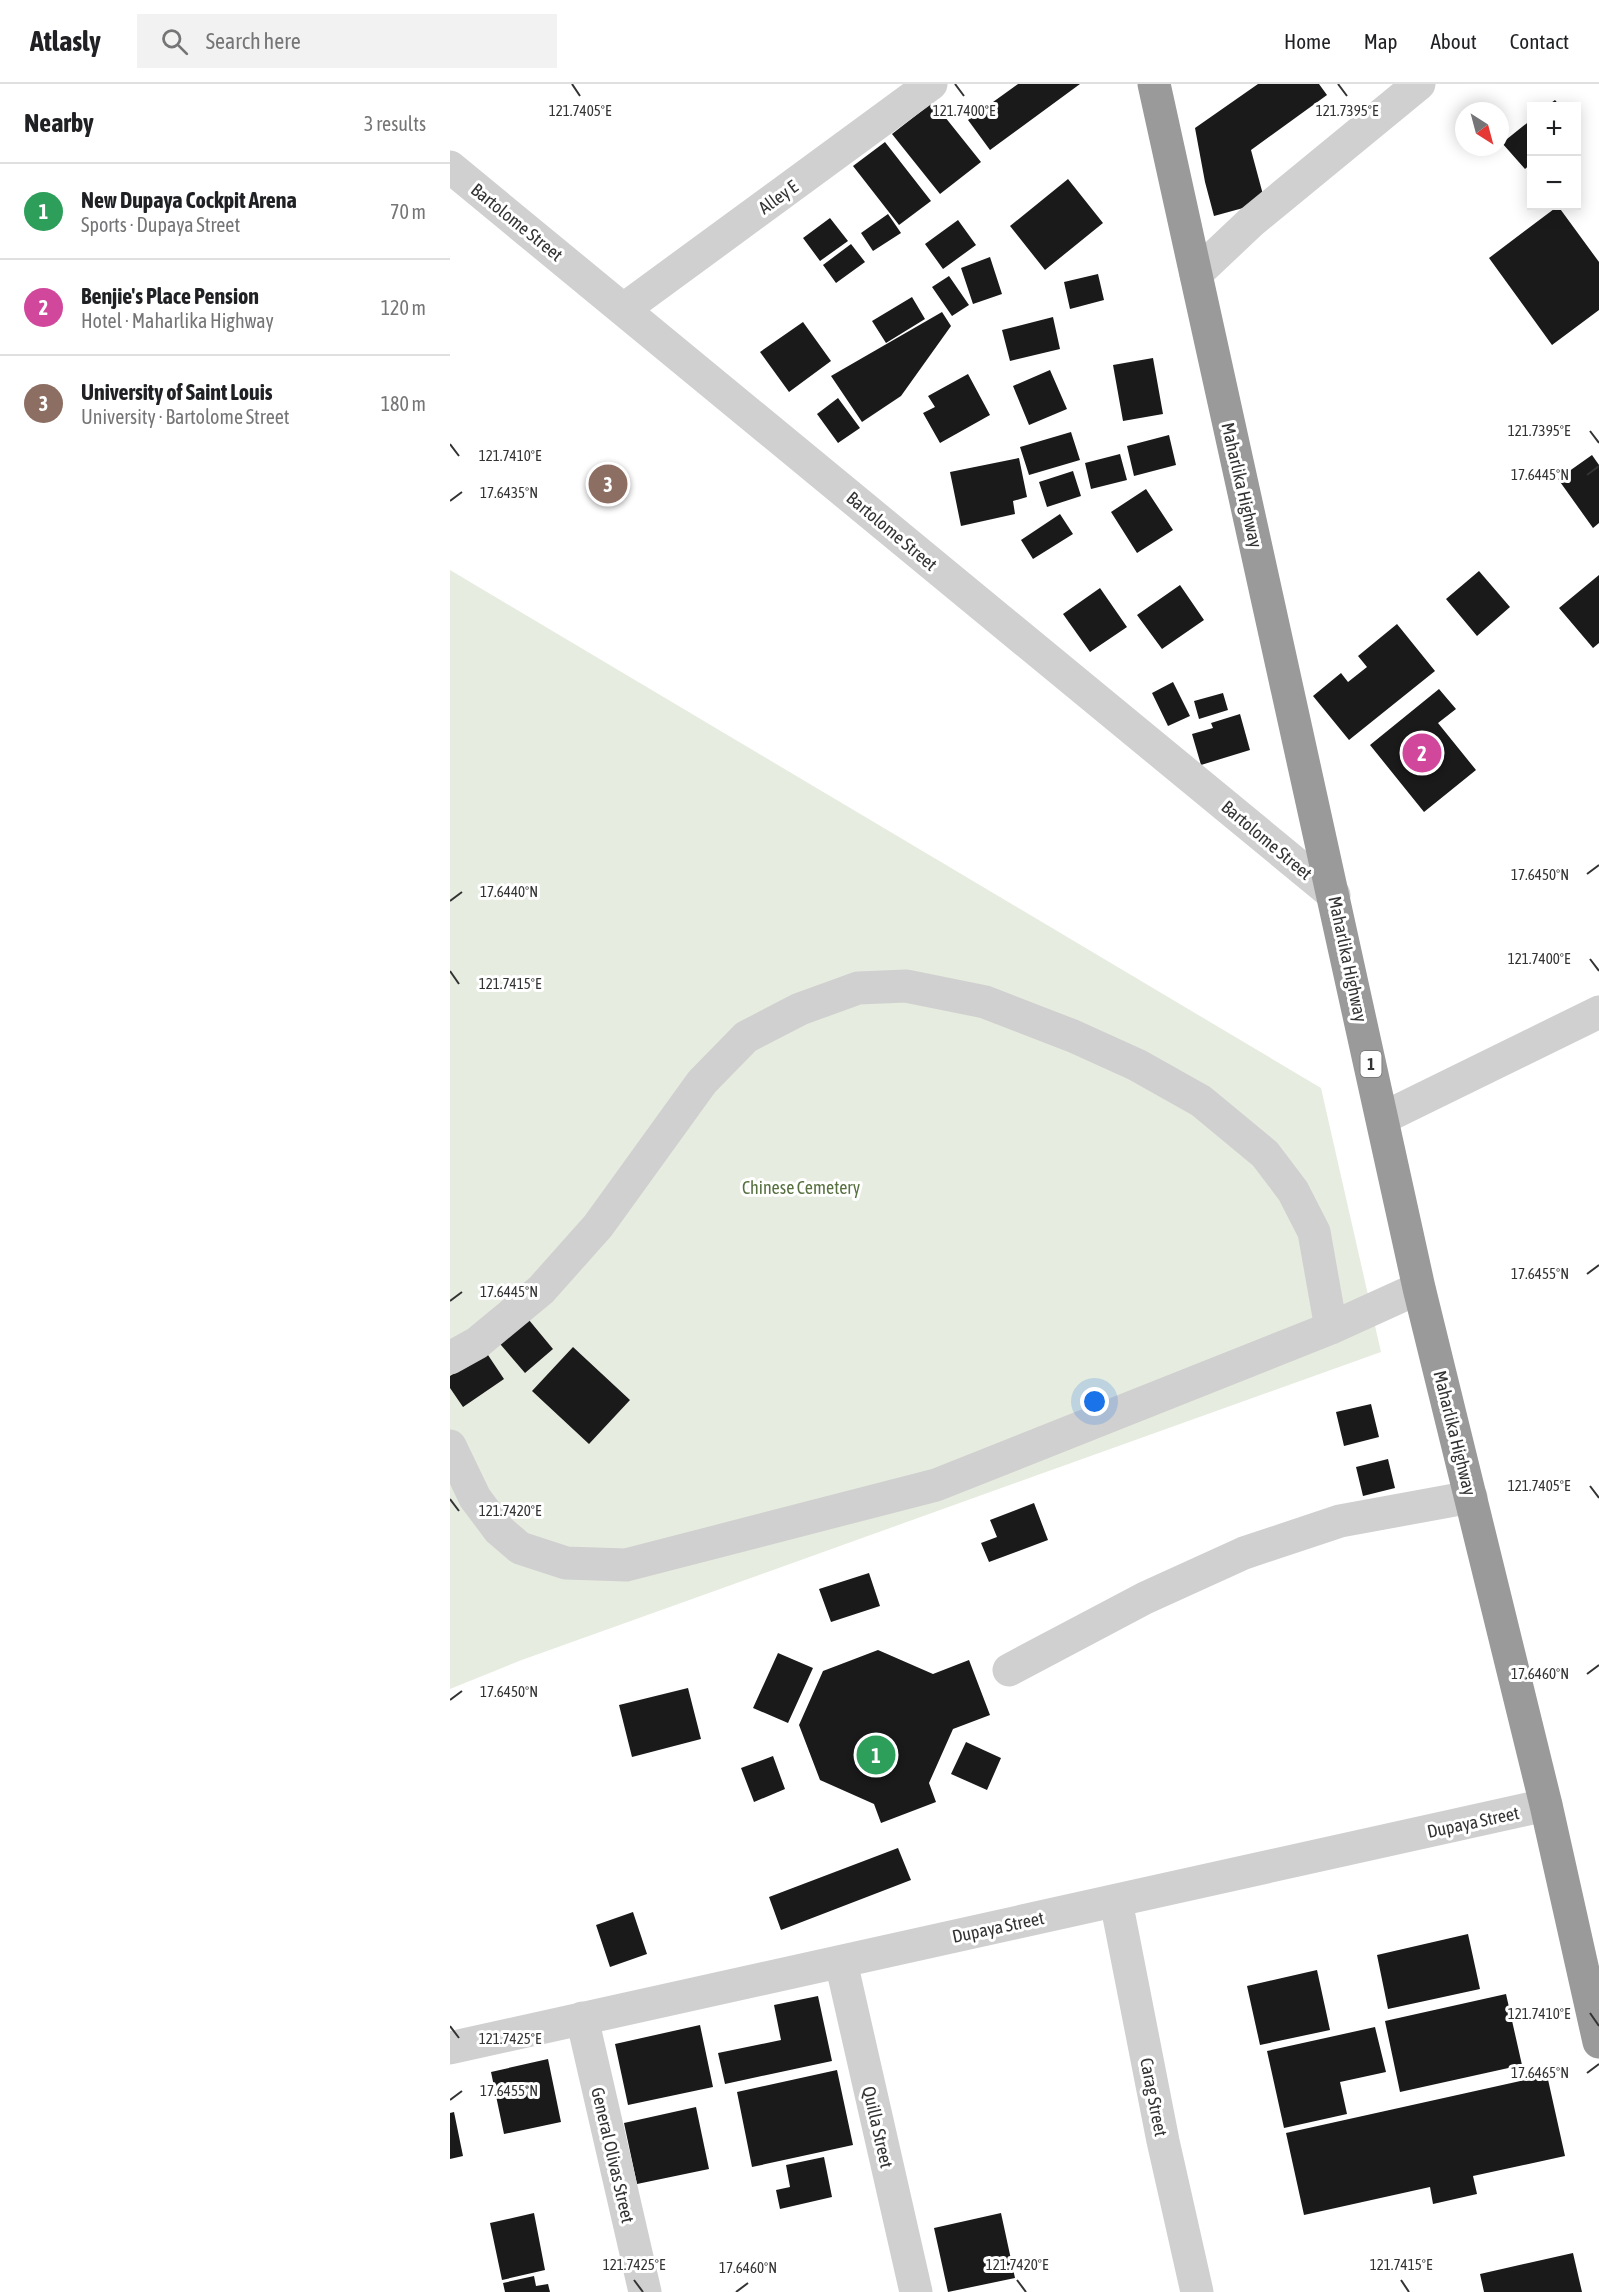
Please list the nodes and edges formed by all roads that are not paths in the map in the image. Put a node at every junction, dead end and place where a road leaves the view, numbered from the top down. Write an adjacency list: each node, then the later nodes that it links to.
1 (932, 84): 6 (street, Alley E)
2 (1154, 84): 5 (highway, Maharlika Highway / 1)
3 (1419, 84): 5 (street)
4 (450, 167): 6 (street, Bartolome Street)
5 (1196, 274): 7 (highway, Maharlika Highway / 1)
6 (624, 309): 7 (street, Bartolome Street)
7 (1334, 895): 9 (highway, Maharlika Highway / 1)
8 (1599, 1012): 9 (street)
9 (1383, 1118): 10 (highway, Maharlika Highway / 1)
10 (1419, 1288): 11 (street); 14 (highway, Maharlika Highway / 1)
11 (1331, 1328): 12 (street); 13 (street)
12 (450, 1358)
13 (450, 1446)
14 (1471, 1497): 15 (street); 16 (highway, Maharlika Highway / 1)
15 (1009, 1670)
16 (1546, 1805): 17 (street, Dupaya Street); 20 (highway, Maharlika Highway / 1)
17 (1116, 1901): 18 (street, Dupaya Street); 24 (street, Carag Street)
18 (841, 1962): 19 (street, Dupaya Street); 23 (street, Quilla Street)
19 (582, 2018): 21 (street, Dupaya Street); 22 (street, General Olivas Street)
20 (1599, 2042)
21 (450, 2048)
22 (645, 2292)
23 (916, 2292)
24 (1197, 2292)

